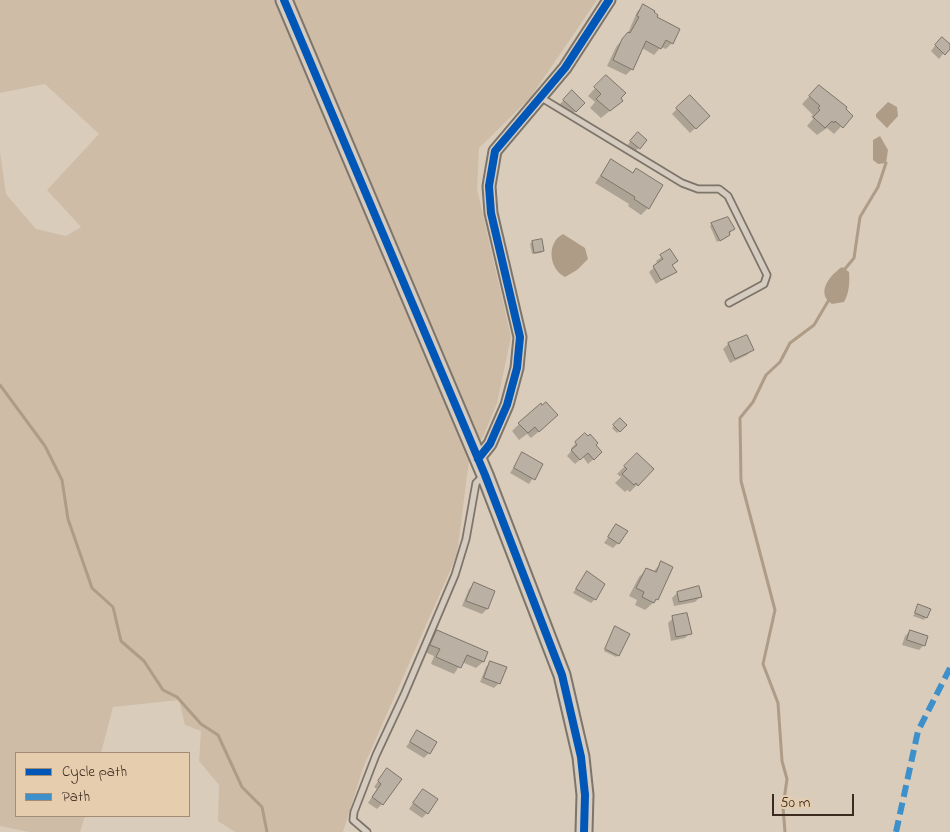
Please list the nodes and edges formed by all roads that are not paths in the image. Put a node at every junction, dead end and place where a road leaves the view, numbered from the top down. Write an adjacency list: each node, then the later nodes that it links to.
1 (284, 0): 5 (street)
2 (609, 0): 3 (street)
3 (540, 98): 4 (lane); 5 (street)
4 (729, 303)
5 (478, 459): 6 (street)
6 (485, 475): 7 (lane); 8 (street)
7 (367, 832)
8 (584, 832)

